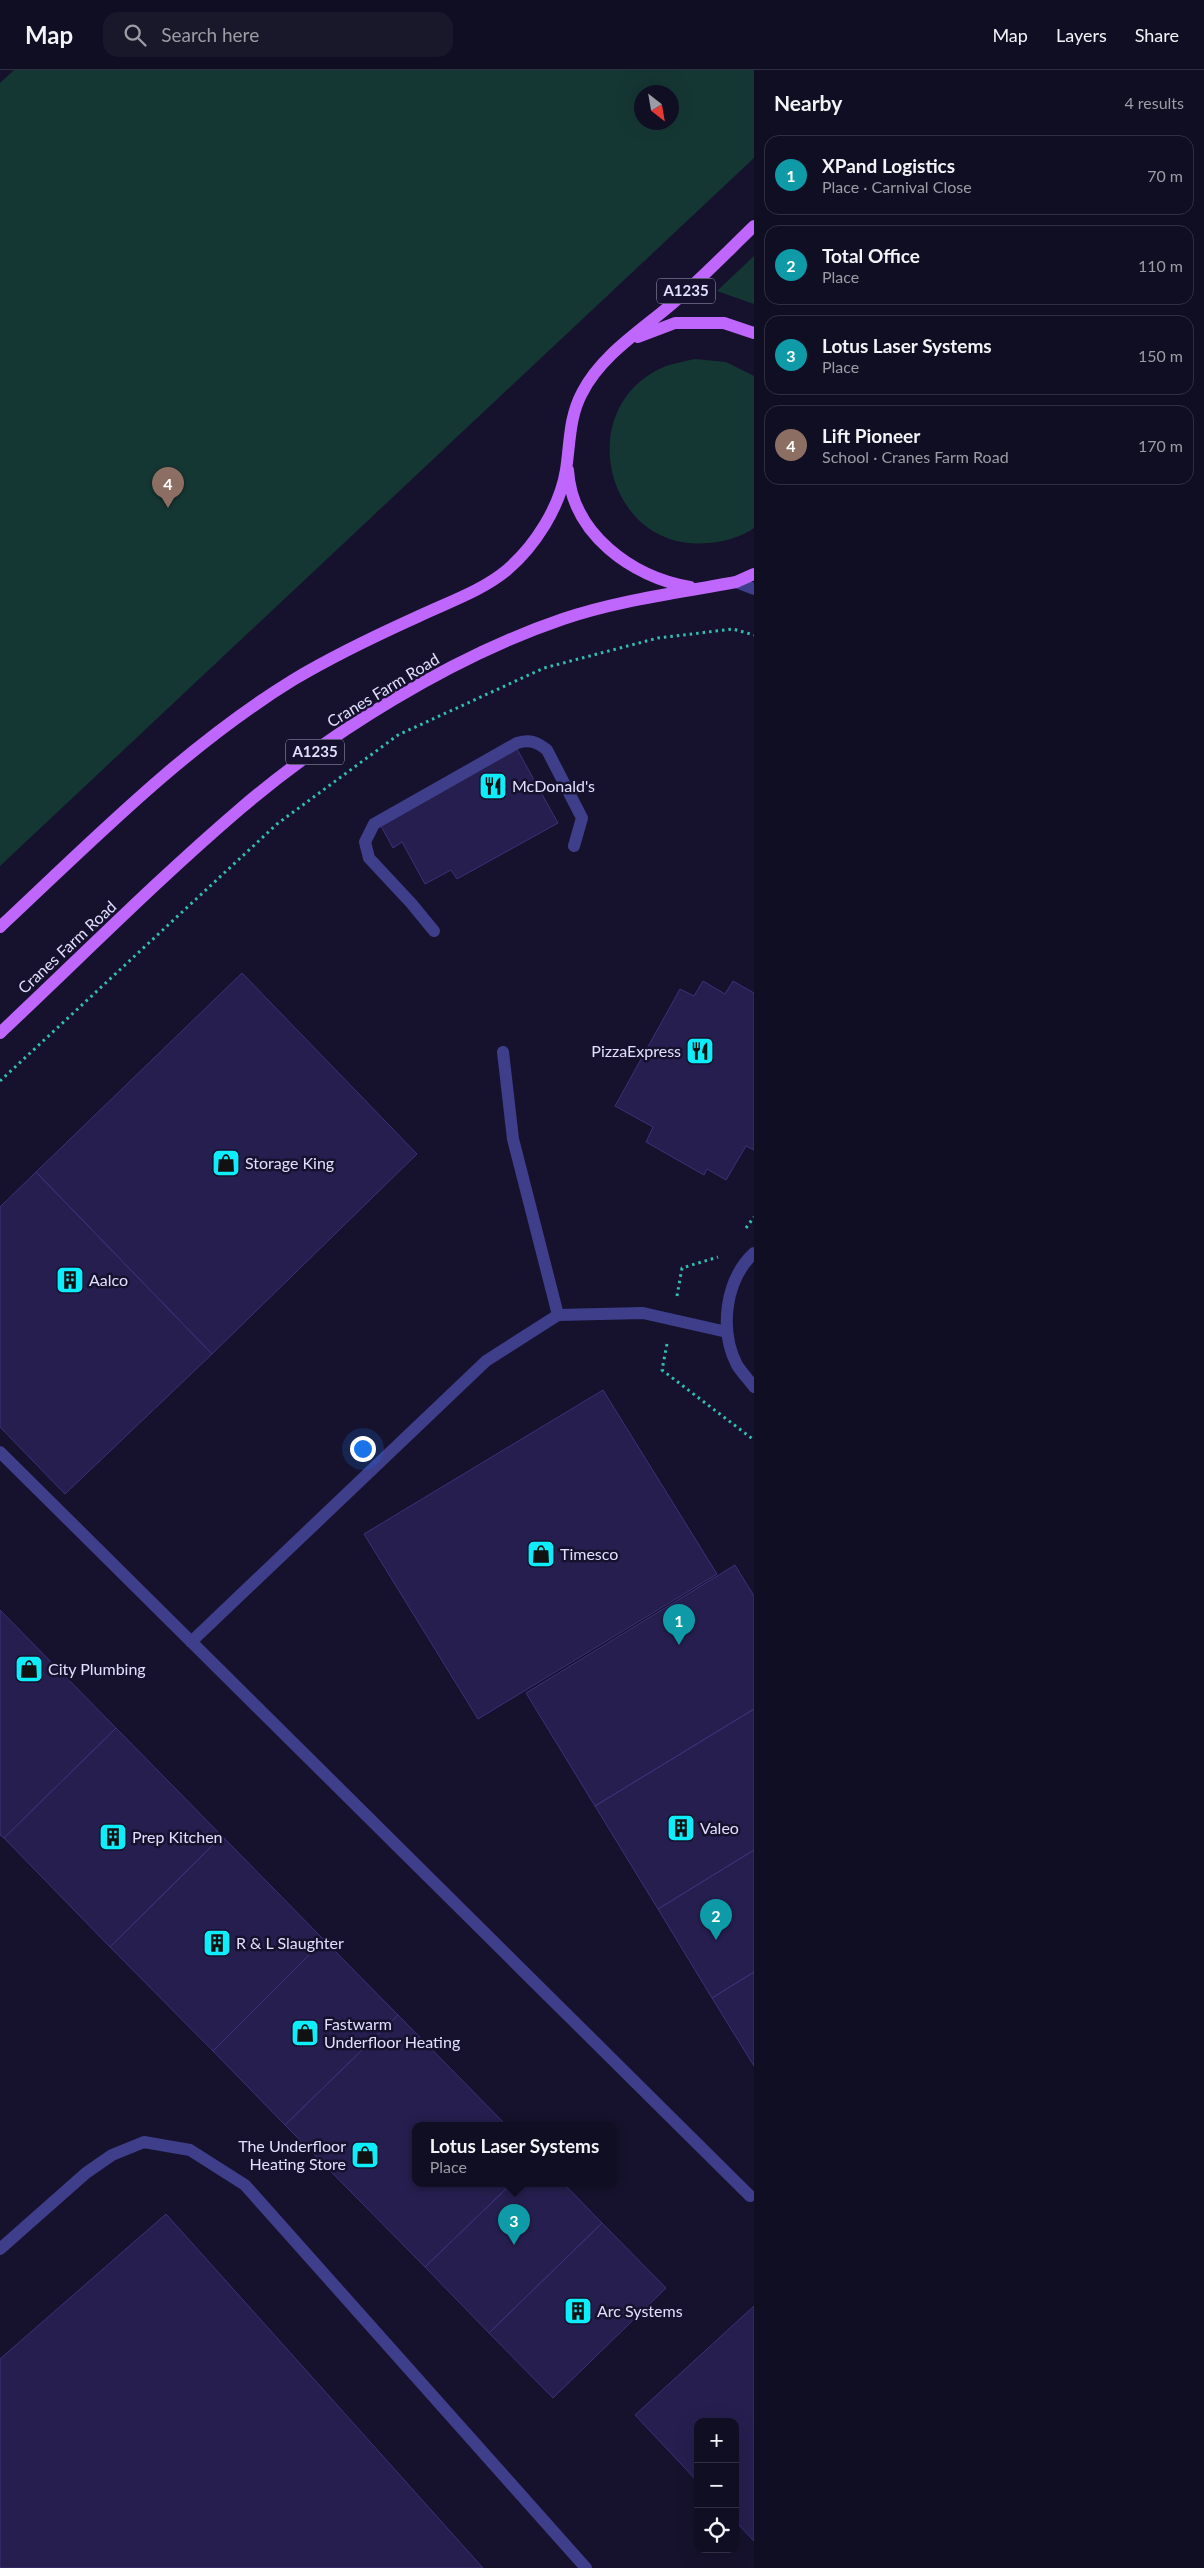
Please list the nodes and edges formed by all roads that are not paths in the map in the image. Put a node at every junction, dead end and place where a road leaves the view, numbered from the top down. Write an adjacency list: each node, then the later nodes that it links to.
1 (754, 226): 3 (main road, Cranes Farm Road / A1235)
2 (754, 333): 3 (main road, Cranes Farm Road / A1235)
3 (615, 352): 4 (main road, Cranes Farm Road / A1235)
4 (568, 453): 7 (main road, Cranes Farm Road / A1235); 10 (main road, Cranes Farm Road / A1235)
5 (754, 574): 6 (main road, Cranes Farm Road / A1235)
6 (736, 582): 7 (main road, Cranes Farm Road / A1235); 8 (street)
7 (700, 589): 12 (main road, Cranes Farm Road / A1235)
8 (754, 589)
9 (574, 846): 11 (street)
10 (0, 927)
11 (434, 931)
12 (0, 1033)
13 (503, 1052): 15 (street)
14 (754, 1253): 16 (street)
15 (558, 1315): 16 (street); 19 (street)
16 (727, 1332): 17 (street)
17 (754, 1387)
18 (0, 1452): 19 (street)
19 (191, 1642): 20 (street)
20 (750, 2196)
21 (0, 2248): 22 (street)
22 (586, 2568)

